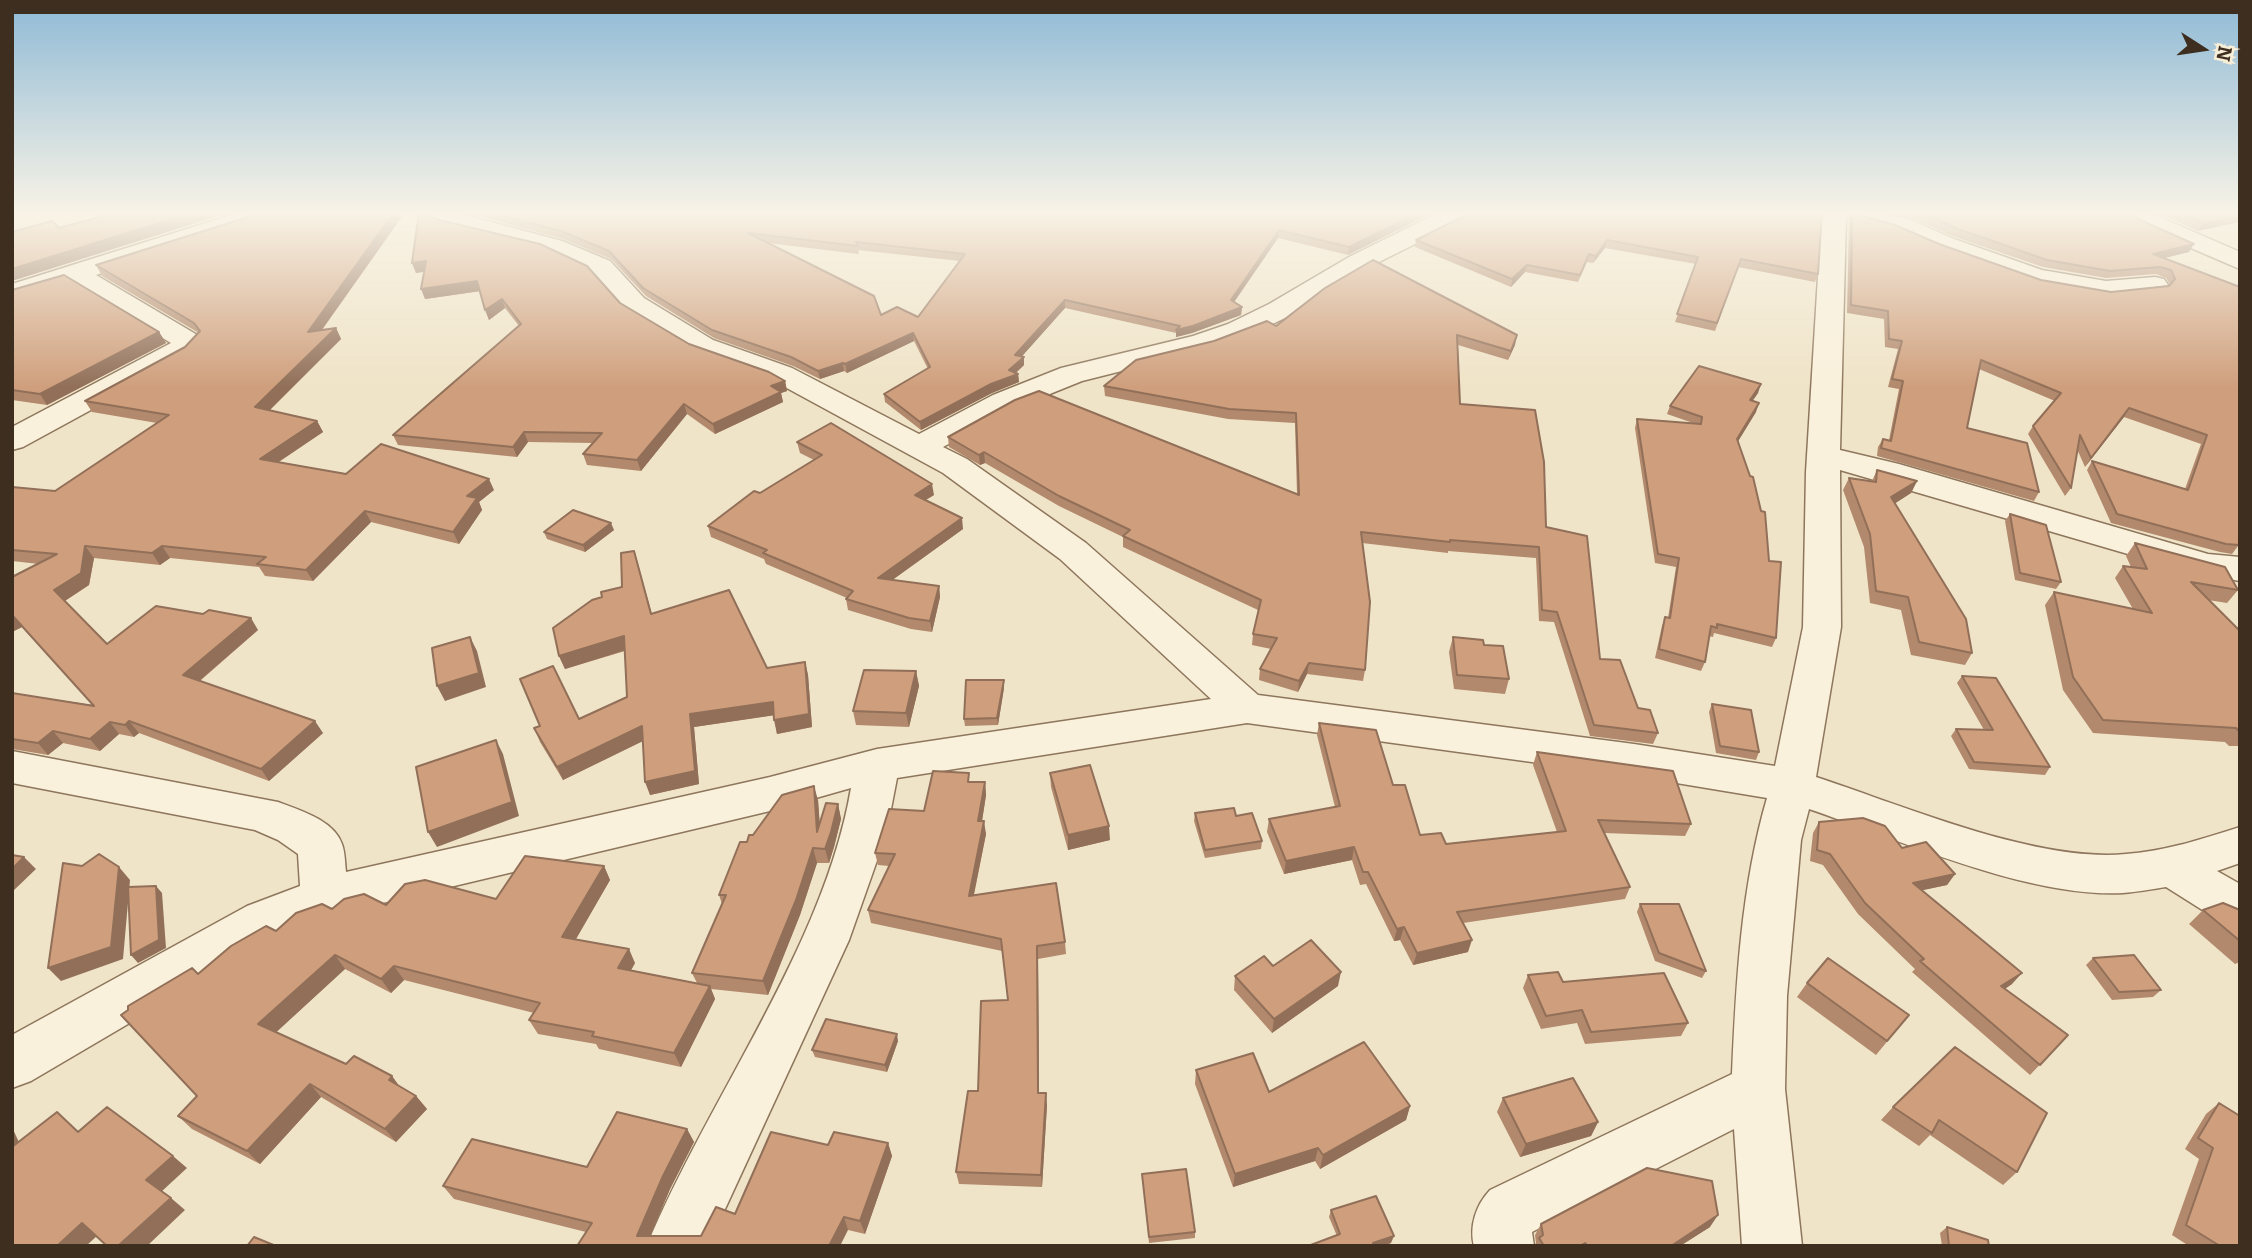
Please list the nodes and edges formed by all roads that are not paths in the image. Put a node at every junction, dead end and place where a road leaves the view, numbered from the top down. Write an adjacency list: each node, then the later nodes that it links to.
1 (79, 270): 6 (street)
2 (603, 270): 10 (street)
3 (1346, 270): 10 (street)
4 (1831, 270): 11 (street)
5 (2017, 270): 7 (street)
6 (72, 272): 8 (street); 9 (street)
7 (2155, 285)
8 (12, 293)
9 (12, 440)
10 (917, 447): 13 (street)
11 (1824, 456): 12 (street); 16 (street)
12 (2240, 569)
13 (1247, 708): 14 (street); 16 (street)
14 (877, 765): 19 (street); 23 (street)
15 (12, 767): 19 (street)
16 (1793, 786): 18 (street); 22 (street)
17 (2240, 845): 18 (street)
18 (2172, 867): 20 (street)
19 (325, 897): 21 (street)
20 (2240, 909)
21 (12, 1063)
22 (1758, 1089): 24 (street); 25 (street)
23 (677, 1246)
24 (1504, 1246)
25 (1773, 1246)

